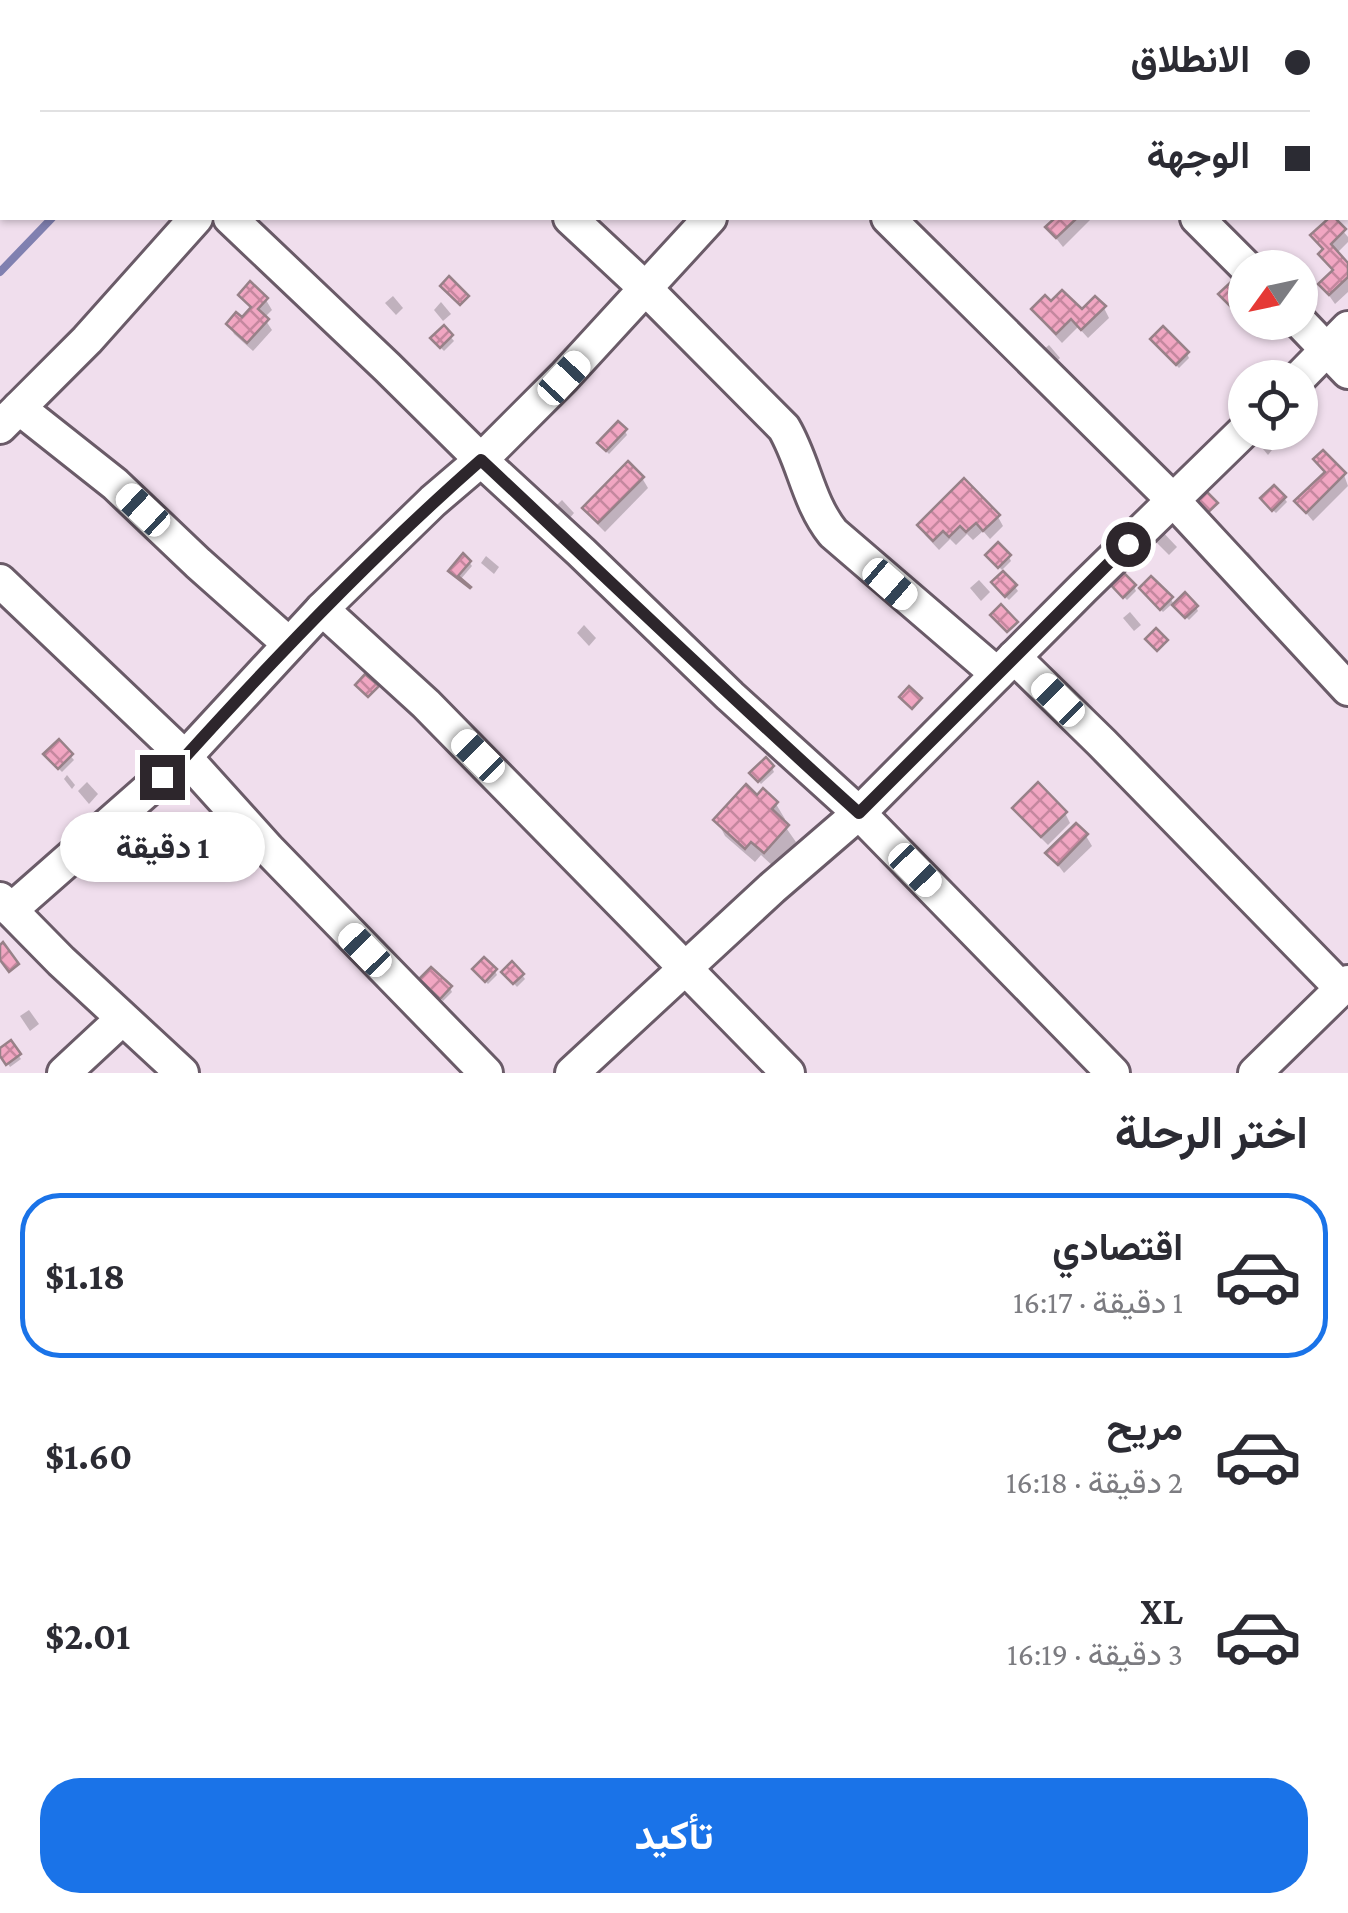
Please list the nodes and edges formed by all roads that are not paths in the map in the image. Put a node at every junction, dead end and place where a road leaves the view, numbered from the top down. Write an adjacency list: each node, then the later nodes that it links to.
1 (194, 220): 12 (street)
2 (232, 220): 14 (street)
3 (572, 220): 8 (street)
4 (708, 220): 8 (street)
5 (890, 220): 15 (street)
6 (1198, 220): 7 (street)
7 (1228, 250)
8 (644, 287): 14 (street); 19 (street)
9 (1318, 334): 10 (street)
10 (1341, 350): 11 (street)
11 (1318, 365)
12 (10, 417): 18 (street)
13 (1228, 446): 15 (street)
14 (481, 460): 17 (street); 22 (street)
15 (1172, 500): 19 (street); 20 (street)
16 (0, 581): 21 (street)
17 (322, 609): 18 (street); 24 (street)
18 (289, 644): 21 (street)
19 (1006, 666): 22 (street); 25 (street)
20 (1348, 689)
21 (185, 757): 23 (street); 29 (street)
22 (859, 813): 24 (street); 32 (street)
23 (5, 904): 26 (street)
24 (686, 968): 30 (street); 31 (street)
25 (1345, 985): 33 (street)
26 (122, 1019): 27 (street); 28 (street)
27 (64, 1073)
28 (182, 1073)
29 (486, 1073)
30 (572, 1073)
31 (788, 1073)
32 (1113, 1073)
33 (1255, 1073)

